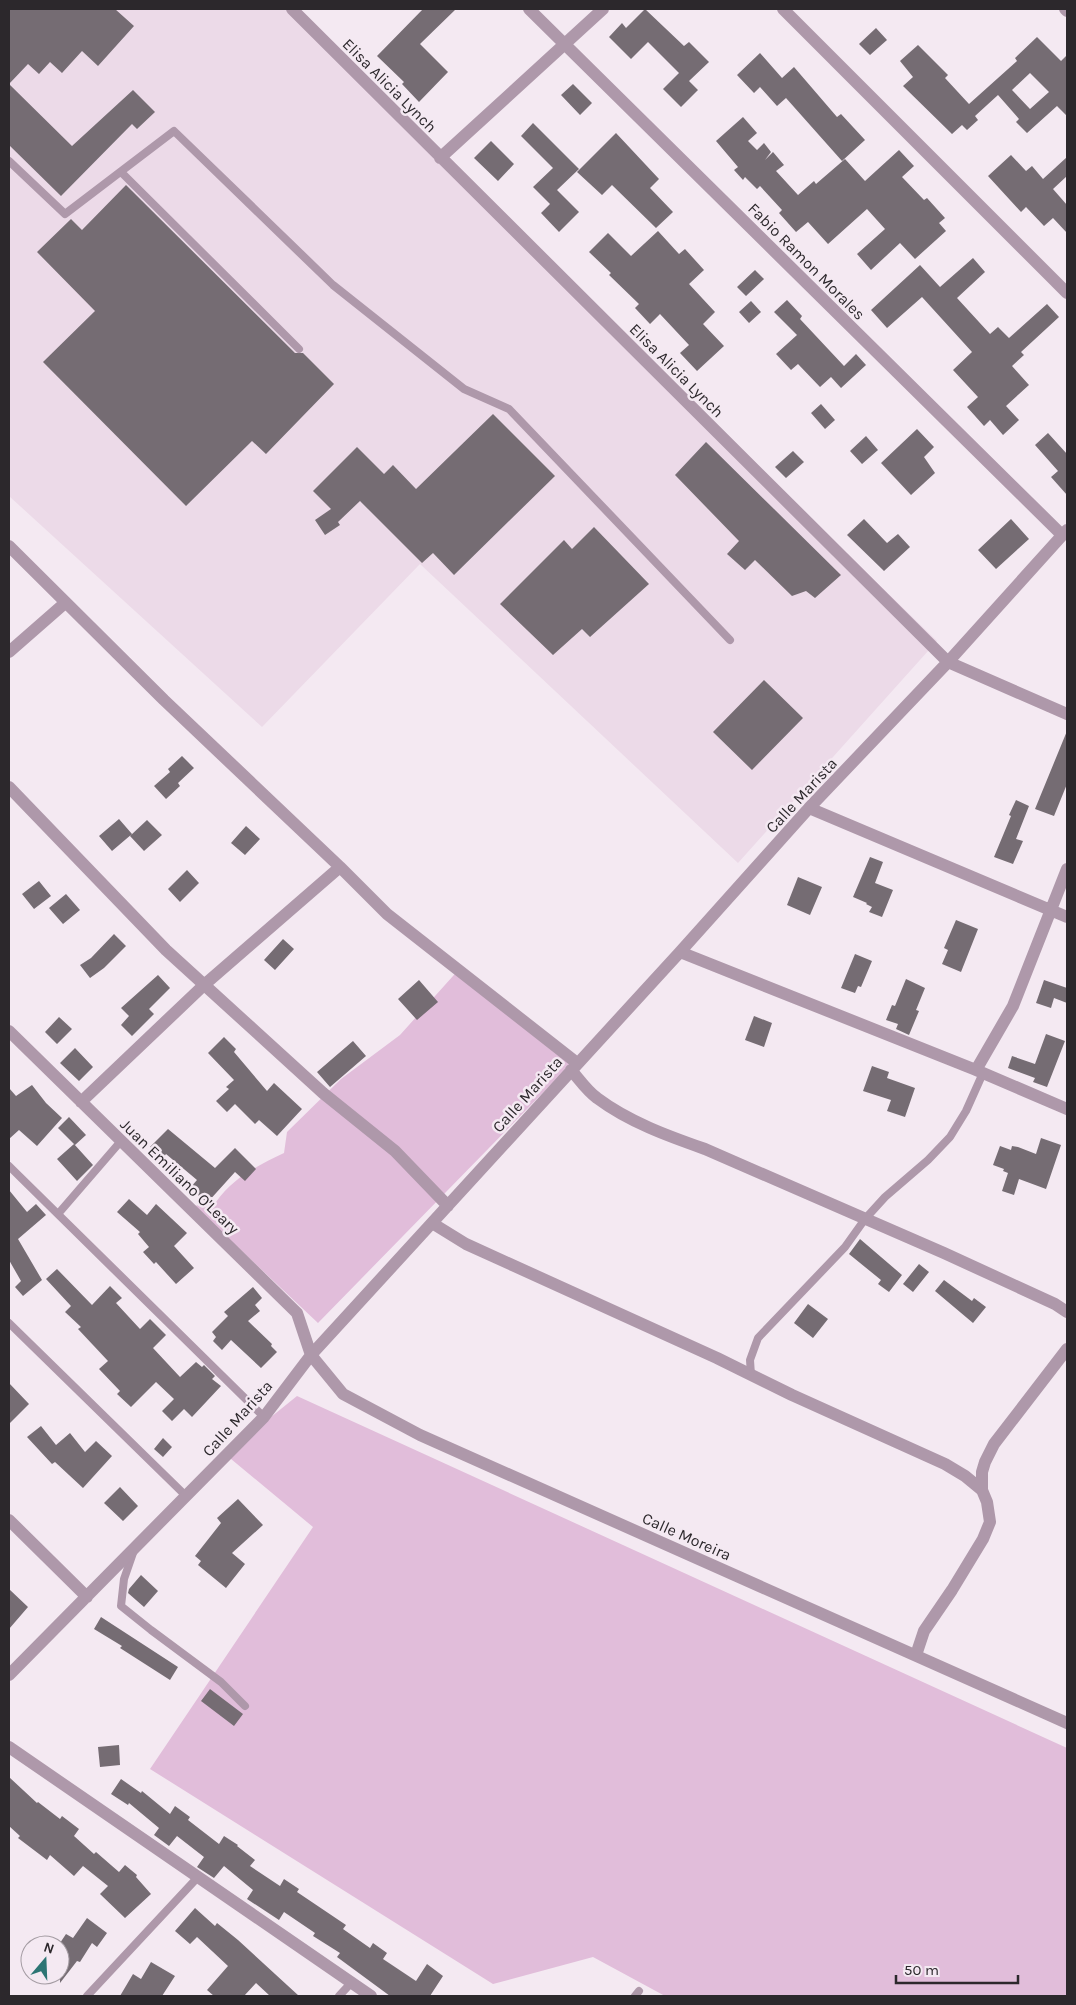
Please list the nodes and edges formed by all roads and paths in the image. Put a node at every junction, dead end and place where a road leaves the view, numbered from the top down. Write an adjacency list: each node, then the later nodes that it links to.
1 (292, 9): 6 (street, Elisa Alicia Lynch)
2 (529, 9): 5 (street, Fabio Ramon Morales)
3 (603, 9): 5 (street)
4 (783, 9): 9 (street)
5 (564, 45): 6 (street); 11 (street, Fabio Ramon Morales)
6 (440, 158): 16 (street, Elisa Alicia Lynch)
7 (9, 161): 8 (lane)
8 (121, 172): 10 (lane); 14 (lane)
9 (1067, 293)
10 (299, 349)
11 (1065, 533): 16 (street, Calle Marista)
12 (9, 546): 13 (street)
13 (65, 603): 15 (street); 20 (street)
14 (730, 640)
15 (9, 652)
16 (948, 662): 17 (street, Elisa Alicia Lynch); 19 (street, Calle Marista)
17 (1067, 714)
18 (9, 787): 25 (street)
19 (809, 808): 22 (street); 24 (street, Calle Marista)
20 (340, 867): 25 (street); 27 (street)
21 (1067, 869): 22 (street)
22 (1050, 910): 23 (street); 28 (street)
23 (1067, 917)
24 (680, 952): 27 (street, Calle Marista); 28 (street)
25 (204, 985): 29 (street); 33 (street)
26 (9, 1031): 29 (street, Juan Emiliano O'Leary)
27 (574, 1066): 33 (street, Calle Marista); 35 (street)
28 (979, 1071): 30 (street); 35 (lane)
29 (82, 1102): 31 (street, Juan Emiliano O'Leary)
30 (1067, 1109)
31 (121, 1141): 34 (lane); 40 (street, Juan Emiliano O'Leary)
32 (9, 1166): 34 (lane)
33 (448, 1206): 36 (street, Calle Marista)
34 (58, 1214): 42 (lane)
35 (865, 1219): 37 (street); 41 (lane)
36 (432, 1223): 40 (street, Calle Marista); 41 (street)
37 (1067, 1312)
38 (9, 1323): 44 (lane)
39 (1067, 1349): 43 (street)
40 (311, 1355): 42 (street, Calle Marista); 48 (street, Calle Moreira)
41 (751, 1375): 43 (street)
42 (264, 1417): 44 (street, Calle Marista)
43 (982, 1490): 48 (street)
44 (186, 1496): 46 (street, Calle Marista)
45 (9, 1520): 47 (street)
46 (134, 1549): 47 (street, Calle Marista); 50 (lane)
47 (87, 1597): 49 (street, Calle Marista)
48 (916, 1656): 51 (street, Calle Moreira)
49 (9, 1676)
50 (245, 1706)
51 (1067, 1723)
52 (9, 1748): 53 (street)
53 (198, 1878): 54 (street); 55 (lane)
54 (351, 1983): 56 (lane); 57 (street)
55 (87, 1996)
56 (339, 1996)
57 (370, 1996)

